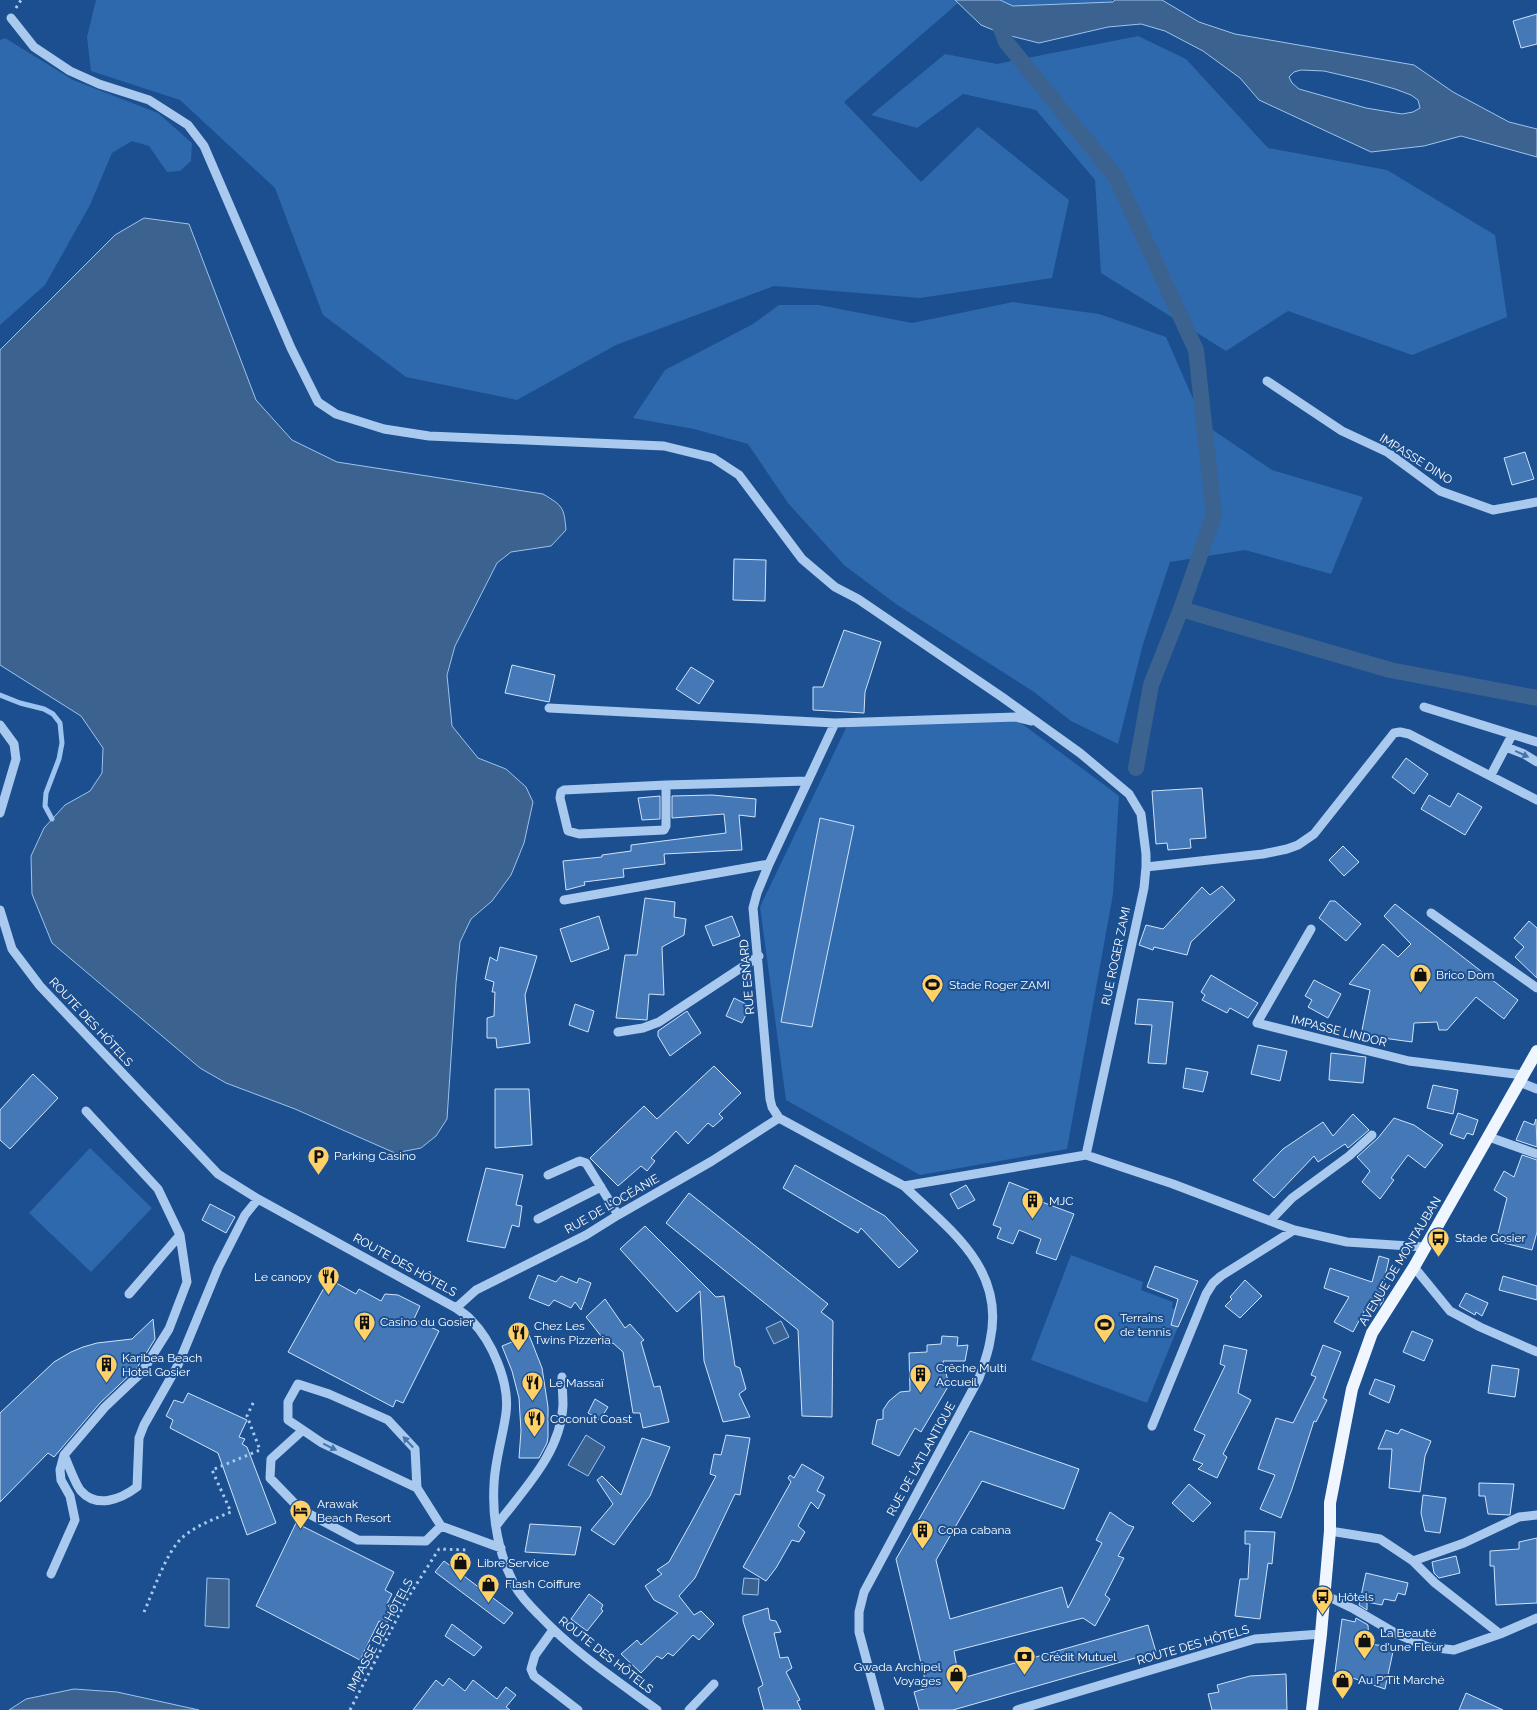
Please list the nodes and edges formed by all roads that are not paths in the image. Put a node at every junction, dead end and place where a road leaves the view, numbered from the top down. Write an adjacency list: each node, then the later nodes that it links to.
1 (11, 18): 6 (street, RUE ROGER ZAMI)
2 (1267, 381): 3 (street, IMPASSE DINO)
3 (1537, 502)
4 (1424, 707): 9 (street)
5 (549, 708): 7 (street)
6 (1037, 722): 7 (street); 19 (street, RUE ROGER ZAMI)
7 (835, 724): 14 (street, RUE ESNARD)
8 (0, 725): 17 (street)
9 (1512, 735): 10 (street); 11 (street)
10 (1537, 742)
11 (1506, 747): 12 (street, one-way to 12); 13 (street)
12 (1537, 762)
13 (1491, 775): 16 (street); 19 (street)
14 (807, 781): 15 (street); 18 (street, RUE ESNARD)
15 (666, 785): 15 (street)
16 (1537, 800)
17 (0, 812)
18 (769, 864): 20 (street); 24 (street, RUE ESNARD)
19 (1146, 867): 34 (street, RUE ROGER ZAMI)
20 (564, 900)
21 (0, 910): 39 (street, ROUTE DES HÔTELS)
22 (1431, 913): 25 (street)
23 (1311, 929): 28 (street, IMPASSE LINDOR)
24 (758, 956): 26 (street); 31 (street, RUE ESNARD)
25 (1537, 988)
26 (618, 1032)
27 (1537, 1051): 28 (main road, AVENUE DE MONTAUBAN)
28 (1521, 1078): 29 (street); 33 (main road, AVENUE DE MONTAUBAN)
29 (1537, 1090)
30 (86, 1111): 44 (street)
31 (779, 1118): 37 (street); 40 (street, RUE DE L'OCÉANIE)
32 (1372, 1135): 42 (street)
33 (1488, 1137): 35 (street); 45 (main road, AVENUE DE MONTAUBAN)
34 (1086, 1154): 37 (street); 42 (street)
35 (1537, 1154)
36 (548, 1175): 38 (street)
37 (904, 1186): 71 (street, RUE DE L'ATLANTIQUE)
38 (602, 1187): 40 (street); 41 (street)
39 (258, 1199): 48 (street, ROUTE DES HÔTELS); 53 (street)
40 (618, 1215): 48 (street, RUE DE L'OCÉANIE)
41 (538, 1219)
42 (1270, 1222): 43 (street)
43 (1294, 1230): 45 (street); 51 (street)
44 (180, 1235): 47 (street); 53 (street)
45 (1425, 1247): 46 (main road, AVENUE DE MONTAUBAN)
46 (1414, 1267): 49 (street); 58 (main road, AVENUE DE MONTAUBAN)
47 (129, 1294)
48 (456, 1308): 57 (street, ROUTE DES HÔTELS)
49 (1537, 1352)
50 (562, 1377): 57 (street)
51 (1152, 1426)
52 (303, 1430): 54 (street, one-way to 54); 54 (street, one-way to 52); 56 (street)
53 (64, 1455): 61 (street)
54 (417, 1488): 56 (street)
55 (1537, 1514): 60 (street)
56 (441, 1526): 59 (street)
57 (496, 1526): 59 (street, ROUTE DES HÔTELS)
58 (1330, 1531): 60 (street); 62 (main road, AVENUE DE MONTAUBAN)
59 (500, 1548): 64 (street, ROUTE DES HÔTELS)
60 (1413, 1561): 66 (street)
61 (51, 1574)
62 (1323, 1594): 65 (main road, AVENUE DE MONTAUBAN); 66 (street)
63 (1537, 1618): 66 (street)
64 (553, 1630): 68 (street); 69 (street, ROUTE DES HÔTELS)
65 (1321, 1634): 72 (street, ROUTE DES HÔTELS); 73 (main road, AVENUE DE MONTAUBAN)
66 (1500, 1634)
67 (714, 1684): 70 (street)
68 (578, 1710)
69 (657, 1710)
70 (689, 1710)
71 (880, 1710)
72 (1017, 1710)
73 (1312, 1710)

